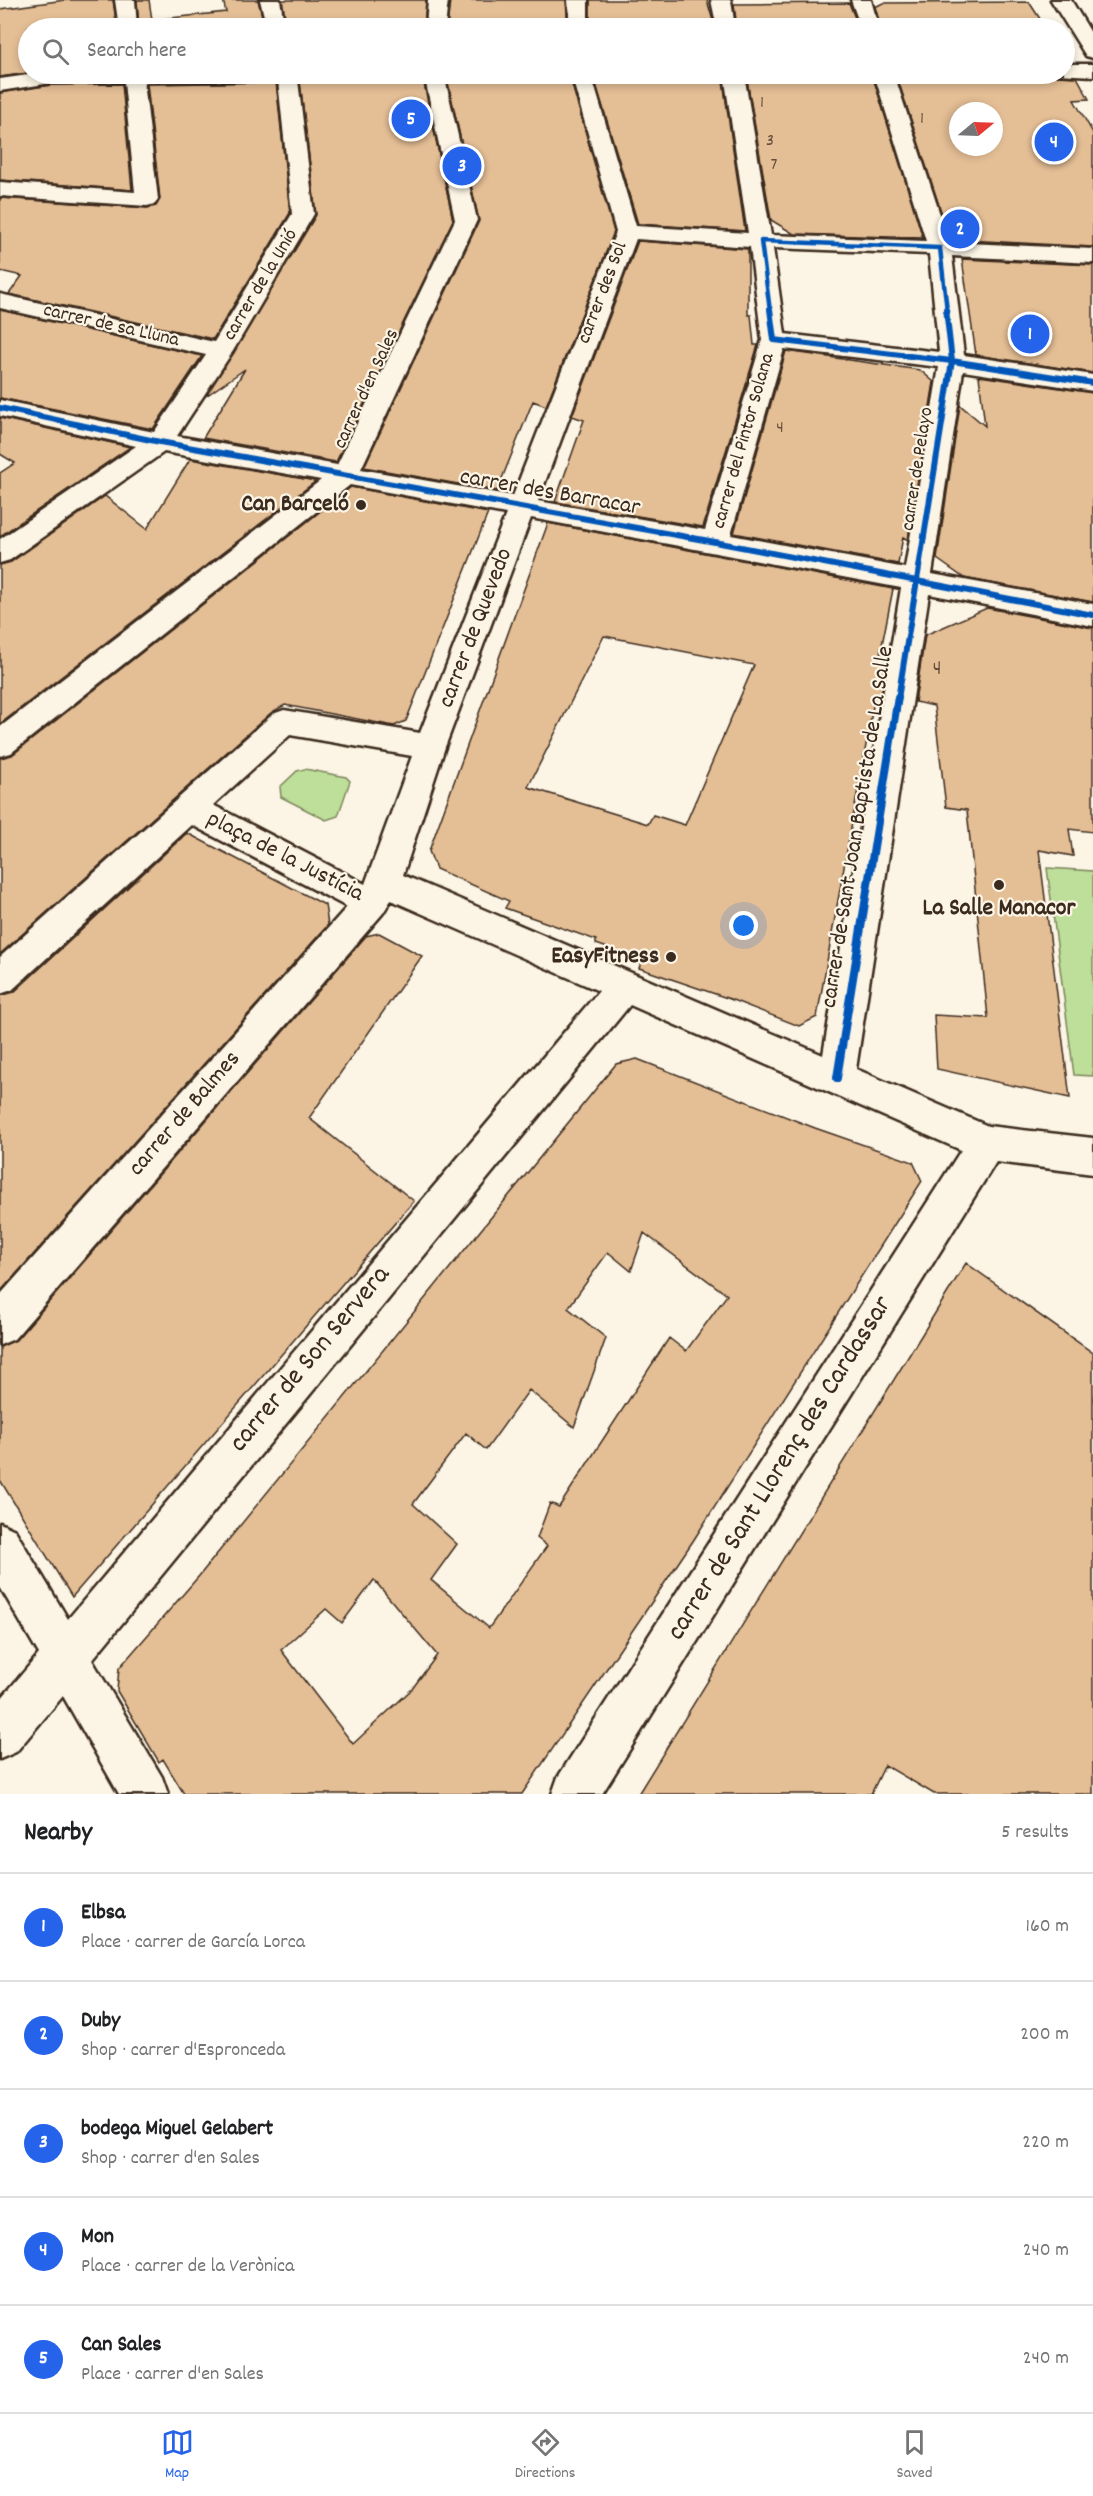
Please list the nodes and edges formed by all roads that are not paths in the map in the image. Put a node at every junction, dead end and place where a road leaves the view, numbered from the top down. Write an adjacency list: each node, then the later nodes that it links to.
1 (126, 0): 8 (street)
2 (270, 0): 9 (street)
3 (438, 0): 10 (street)
4 (578, 0): 11 (street)
5 (721, 0): 12 (street)
6 (861, 0): 13 (street)
7 (1061, 0): 14 (street)
8 (127, 18)
9 (274, 18)
10 (437, 18)
11 (579, 18)
12 (724, 18)
13 (867, 18)
14 (1072, 18)
15 (1075, 23): 16 (street)
16 (1093, 52)
17 (1075, 70): 18 (street)
18 (1093, 70)
19 (18, 82): 26 (street)
20 (134, 84): 27 (street)
21 (288, 84): 34 (street, carrer de la Unió)
22 (436, 84): 39 (street, carrer d'en Sales)
23 (584, 84): 28 (street, carrer des Sol)
24 (736, 84): 29 (street)
25 (887, 84): 30 (street, carrer de Pelayo)
26 (0, 85)
27 (0, 189)
28 (627, 232): 29 (street); 40 (street, carrer des Sol)
29 (761, 241): 30 (street); 33 (street)
30 (940, 248): 31 (street); 35 (street, carrer de Pelayo)
31 (1093, 256)
32 (0, 301): 34 (street, carrer de sa Lluna)
33 (774, 340): 35 (street); 41 (street, carrer del Pintor Solana)
34 (221, 351): 38 (street, carrer de la Unió)
35 (952, 361): 36 (street); 43 (street, carrer de Pelayo)
36 (1093, 383)
37 (0, 408): 38 (street, carrer des Barracar)
38 (160, 442): 39 (street, carrer des Barracar); 42 (street)
39 (345, 475): 40 (street, carrer des Barracar); 45 (street, carrer d'en Sales)
40 (521, 509): 41 (street, carrer des Barracar); 46 (street, carrer de Quevedo)
41 (715, 542): 43 (street, carrer des Barracar)
42 (0, 553)
43 (917, 581): 44 (street, carrer des Barracar); 51 (street, carrer de Sant Joan Baptista de La Salle)
44 (1093, 615)
45 (0, 744)
46 (430, 747): 47 (street, plaça de la Justícia); 48 (street, plaça de la Justícia)
47 (189, 808): 48 (street, plaça de la Justícia); 49 (street)
48 (378, 892): 50 (street); 54 (street, carrer de Balmes)
49 (0, 979)
50 (624, 986): 51 (street); 56 (street, carrer de Son Servera)
51 (837, 1078): 52 (street)
52 (987, 1143): 53 (street); 59 (street, carrer de Sant Llorenç des Cardassar)
53 (1093, 1156)
54 (0, 1325)
55 (0, 1545): 56 (street)
56 (64, 1657): 57 (street, carrer de Son Servera); 58 (street)
57 (0, 1736)
58 (145, 1794)
59 (575, 1794)

